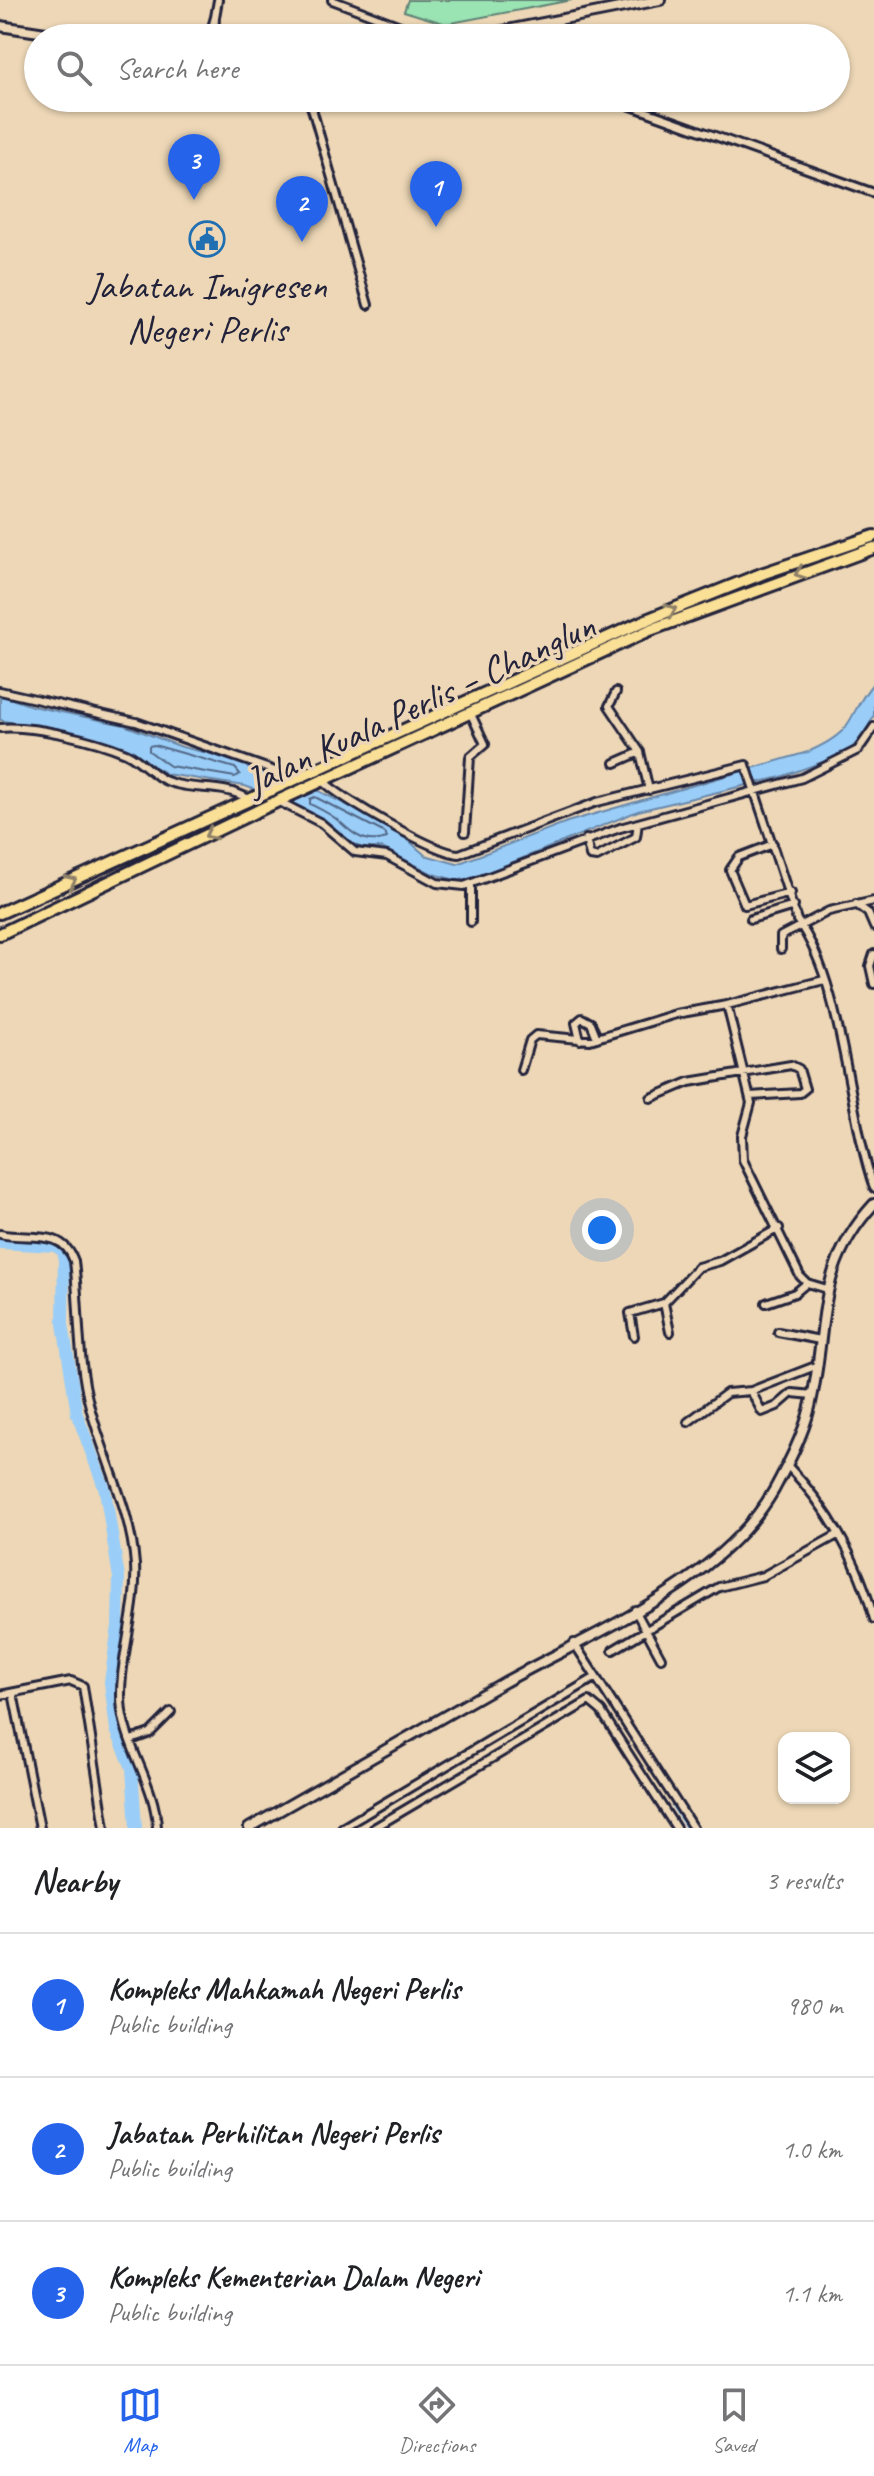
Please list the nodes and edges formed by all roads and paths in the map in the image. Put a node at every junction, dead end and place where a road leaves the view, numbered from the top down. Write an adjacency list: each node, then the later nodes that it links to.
1 (218, 0): 4 (street)
2 (332, 0): 5 (street)
3 (660, 0): 6 (main road)
4 (214, 24)
5 (395, 24)
6 (538, 24)
7 (0, 26): 8 (main road)
8 (24, 30)
9 (313, 112): 12 (street)
10 (648, 112): 11 (street)
11 (874, 193)
12 (368, 305)
13 (874, 536): 22 (highway, Jalan Kuala Perlis – Changlun, one-way to 13)
14 (874, 548): 17 (highway, Jalan Kuala Perlis – Changlun, one-way to 17)
15 (0, 691): 22 (street)
16 (616, 692): 20 (street)
17 (470, 712): 23 (highway, Jalan Kuala Perlis – Changlun); 29 (street)
18 (874, 727): 25 (street)
19 (0, 728): 26 (street)
20 (640, 752): 21 (street); 24 (street)
21 (615, 763)
22 (295, 778): 26 (highway, Jalan Kuala Perlis – Changlun)
23 (319, 782): 24 (street); 27 (highway, Jalan Kuala Perlis – Changlun)
24 (649, 790): 25 (street)
25 (753, 790): 28 (street); 31 (street)
26 (250, 799): 37 (highway, Jalan Kuala Perlis – Changlun, one-way to 26)
27 (279, 801): 32 (street); 42 (highway, Jalan Kuala Perlis – Changlun, one-way to 42)
28 (638, 823): 30 (street); 30 (street)
29 (465, 832)
30 (586, 839): 32 (street)
31 (773, 844): 33 (street); 33 (street)
32 (471, 884): 39 (street)
33 (791, 893): 36 (street)
34 (874, 901): 35 (street)
35 (856, 904): 40 (street); 41 (street)
36 (794, 906): 38 (street); 40 (street)
37 (0, 913)
38 (751, 919)
39 (471, 922)
40 (801, 925): 43 (street); 45 (street)
41 (874, 927)
42 (0, 934)
43 (781, 949)
44 (874, 954): 46 (street)
45 (824, 980): 47 (street); 54 (street)
46 (874, 984)
47 (727, 1005): 48 (street); 51 (street)
48 (597, 1038): 49 (street); 49 (street)
49 (580, 1040): 50 (street)
50 (521, 1070)
51 (744, 1073): 52 (street); 52 (street); 53 (street)
52 (750, 1096): 56 (street)
53 (651, 1098)
54 (874, 1188)
55 (874, 1204): 59 (main road)
56 (779, 1228): 58 (street); 60 (street)
57 (0, 1234): 82 (street)
58 (807, 1283): 59 (street); 61 (street)
59 (827, 1289): 65 (main road)
60 (664, 1303): 62 (street); 64 (street)
61 (766, 1303)
62 (670, 1332)
63 (778, 1332): 65 (street)
64 (634, 1336)
65 (820, 1340): 66 (main road)
66 (818, 1365): 67 (street); 68 (main road)
67 (751, 1391): 68 (street); 69 (street)
68 (813, 1395): 70 (main road)
69 (688, 1422)
70 (787, 1465): 71 (street); 72 (main road)
71 (839, 1534): 73 (street); 74 (street)
72 (635, 1610): 74 (street); 75 (main road)
73 (874, 1619)
74 (646, 1628): 76 (street); 77 (street)
75 (574, 1643): 78 (street); 86 (main road)
76 (613, 1650)
77 (661, 1658)
78 (594, 1676): 87 (street); 90 (street)
79 (13, 1693): 80 (street); 83 (street); 84 (street)
80 (0, 1695)
81 (171, 1712): 82 (street)
82 (131, 1740): 85 (street)
83 (40, 1828)
84 (105, 1828)
85 (157, 1828)
86 (249, 1828)
87 (342, 1828)
88 (374, 1828): 89 (street)
89 (676, 1828)
90 (693, 1828)

